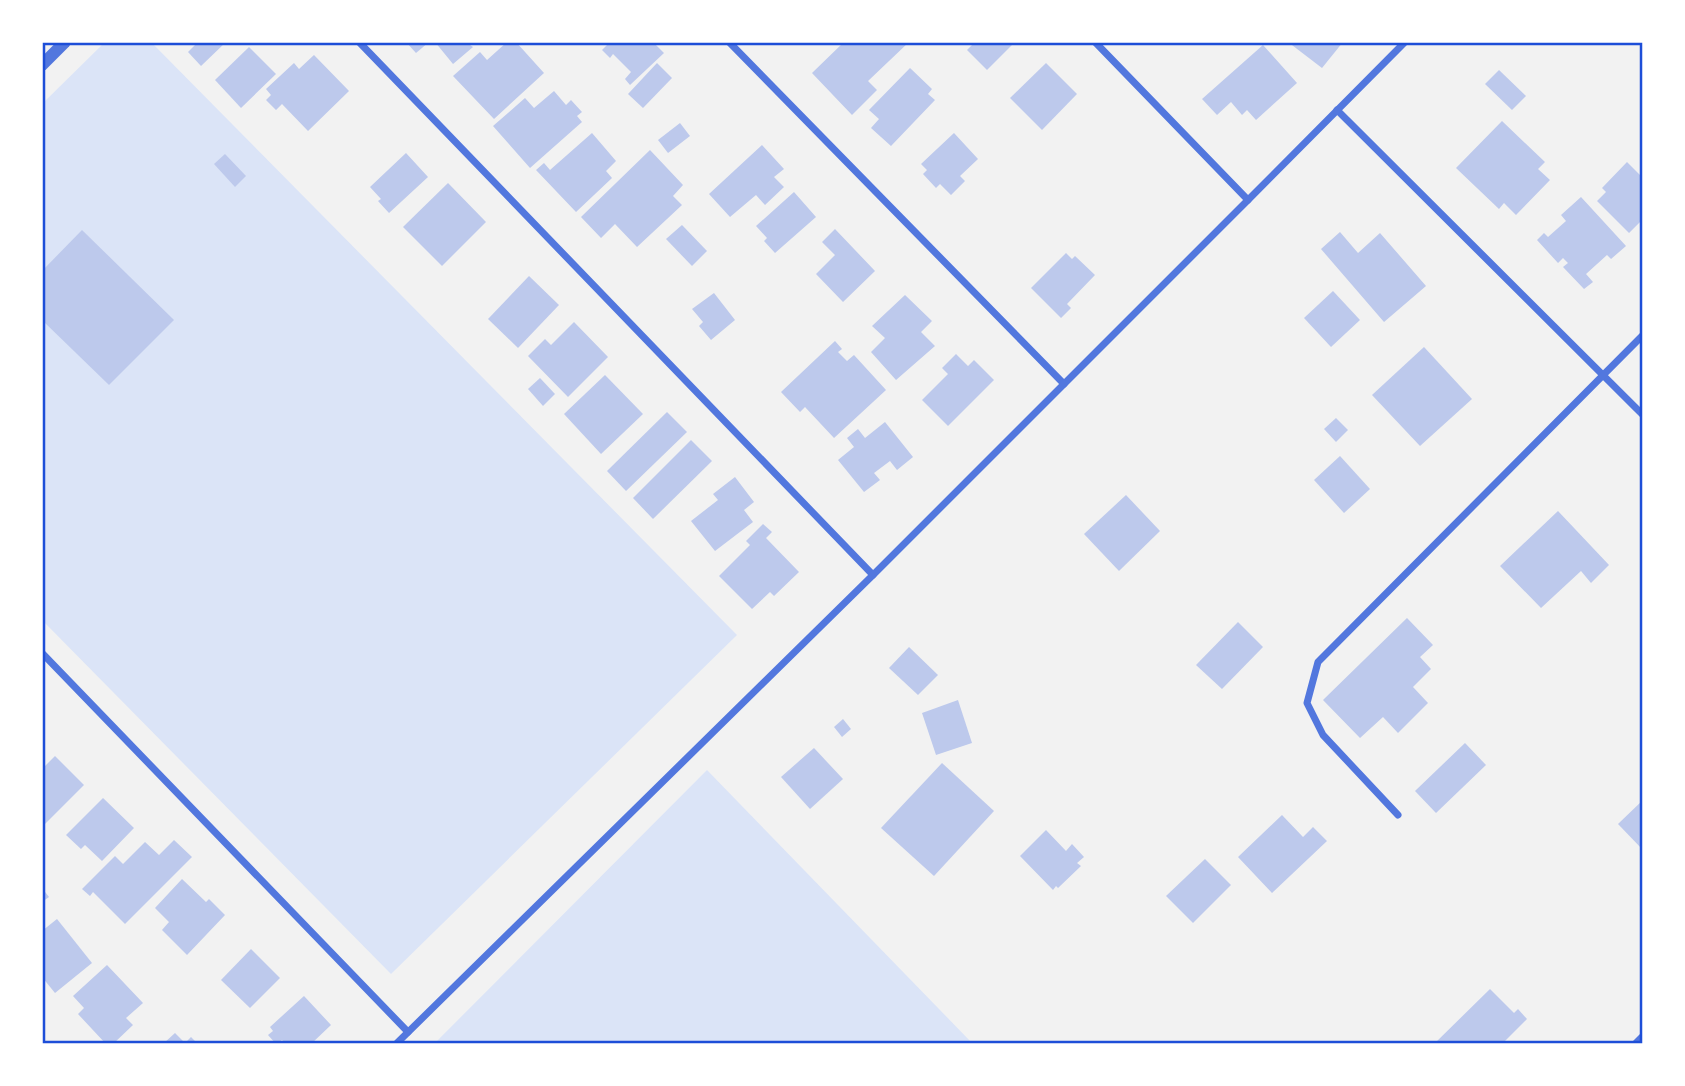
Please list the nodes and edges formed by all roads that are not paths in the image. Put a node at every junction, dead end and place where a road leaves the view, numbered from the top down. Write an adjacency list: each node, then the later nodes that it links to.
1 (65, 42): 6 (street)
2 (359, 42): 13 (street)
3 (730, 42): 11 (street)
4 (1095, 42): 8 (street)
5 (1405, 42): 7 (street)
6 (42, 65)
7 (1337, 110): 8 (street); 10 (street)
8 (1248, 200): 11 (street)
9 (1643, 335): 10 (street)
10 (1604, 376): 12 (street); 15 (street)
11 (1064, 384): 13 (street)
12 (1643, 415)
13 (873, 575): 16 (street)
14 (42, 653): 16 (street)
15 (1398, 815)
16 (408, 1032): 18 (street)
17 (1643, 1036): 19 (street)
18 (397, 1044)
19 (1635, 1044)

